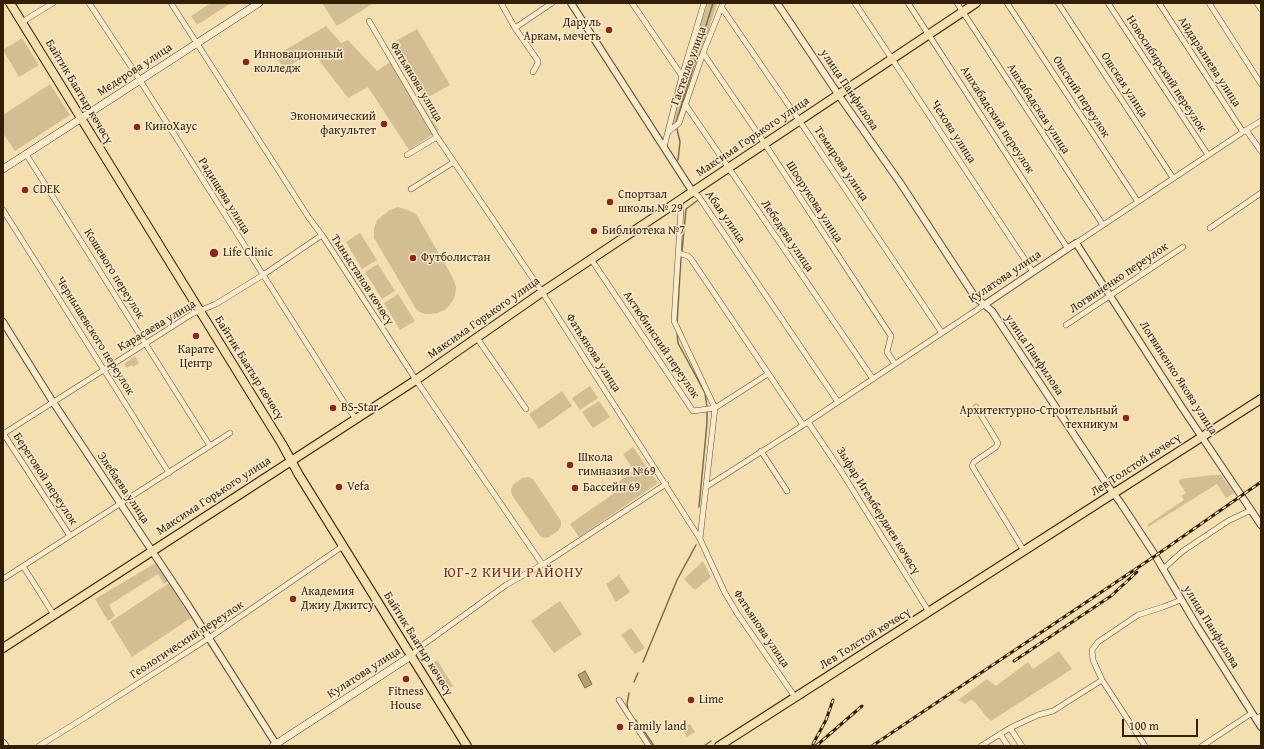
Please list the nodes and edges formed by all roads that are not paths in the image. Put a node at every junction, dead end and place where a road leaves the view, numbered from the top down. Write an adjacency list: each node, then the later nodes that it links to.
1 (10, 3): 26 (main road, Байтик Баатыр көчөсү)
2 (53, 3): 26 (street)
3 (89, 3): 34 (street, Радищева улица)
4 (171, 3): 29 (street, Тыныстанов көчөсү)
5 (259, 3): 29 (main road, Медерова улица)
6 (501, 3): 27 (street)
7 (552, 3): 27 (street)
8 (571, 3): 45 (street, Абая улица)
9 (632, 3): 33 (street)
10 (777, 3): 36 (street, улица Панфилова)
11 (855, 3): 31 (street, Чехова улица)
12 (908, 3): 28 (street, Ашхабадский переулок)
13 (956, 3): 24 (street, Ашхабадская улица)
14 (976, 3): 24 (main road, Максима Горького улица)
15 (1007, 3): 58 (street, Ошский переулок)
16 (1058, 3): 53 (street, Ошская улица)
17 (1108, 3): 49 (street, Новосибирский переулок)
18 (1159, 3): 41 (street, Айдаралиева улица)
19 (1209, 3): 35 (street)
20 (1257, 3): 23 (street)
21 (703, 4): 33 (street, Гастелло улица)
22 (723, 5): 30 (street, Гастелло улица); 39 (street, Темирова улица)
23 (1261, 9)
24 (962, 12): 28 (main road, Максима Горького улица); 60 (street, Ашхабадская улица)
25 (369, 21): 43 (street, Фатьянова улица)
26 (22, 22): 38 (main road, Байтик Баатыр көчөсү)
27 (515, 28): 32 (street)
28 (928, 34): 31 (main road, Максима Горького улица); 65 (street, Ашхабадский переулок)
29 (197, 43): 34 (main road, Медерова улица); 62 (street, Тыныстанов көчөсү)
30 (703, 53): 37 (street, Гастелло улица); 44 (street, Шоорукова улица)
31 (892, 58): 36 (main road, Максима Горького улица); 68 (street, Чехова улица)
32 (533, 72)
33 (682, 76): 42 (street, Гастелло улица)
34 (140, 81): 38 (main road, Медерова улица); 69 (street, Радищева улица)
35 (1261, 84)
36 (838, 94): 39 (main road, Максима Горького улица); 72 (street, улица Панфилова)
37 (685, 104): 42 (street, Гастелло улица); 51 (street, Лебедева улица)
38 (81, 118): 47 (main road, Медерова улица); 73 (main road, Байтик Баатыр көчөсү)
39 (799, 120): 44 (main road, Максима Горького улица); 76 (street, Темирова улица)
40 (1261, 121): 41 (street, Кулатова улица)
41 (1244, 131): 46 (street, Айдаралиева улица); 49 (street, Кулатова улица)
42 (668, 132): 45 (street, Гастелло улица)
43 (437, 137): 48 (street); 50 (street, Фатьянова улица)
44 (764, 143): 51 (main road, Максима Горького улица); 79 (street, Шоорукова улица)
45 (664, 147): 55 (street, Абая улица)
46 (1261, 151)
47 (26, 154): 52 (main road, Медерова улица); 78 (street, Кошевого переулок)
48 (407, 155)
49 (1208, 155): 53 (street, Кулатова улица)
50 (454, 162): 54 (street); 70 (street, Фатьянова улица)
51 (728, 167): 55 (main road, Максима Горького улица); 83 (street, Лебедева улица)
52 (3, 169)
53 (1173, 178): 58 (street, Кулатова улица)
54 (411, 189)
55 (692, 191): 57 (main road, Максима Горького улица); 86 (street, Абая улица)
56 (1261, 193): 61 (street)
57 (680, 200): 66 (street); 67 (main road, Максима Горького улица)
58 (1138, 202): 60 (street, Кулатова улица)
59 (3, 210): 80 (street, Чернышевского переулок)
60 (1103, 225): 63 (street, Кулатова улица)
61 (1210, 228)
62 (322, 235): 69 (street, Карасаева улица); 82 (street, Тыныстанов көчөсү)
63 (1076, 243): 65 (street, Кулатова улица); 71 (street, Логвиненко Якова улица)
64 (1183, 247): 71 (street, Логвиненко переулок)
65 (1068, 249): 68 (street, Кулатова улица)
66 (678, 253): 81 (street); 88 (street)
67 (591, 259): 70 (main road, Максима Горького улица); 88 (street, Актюбинский переулок)
68 (1033, 272): 72 (street, Кулатова улица)
69 (263, 275): 73 (street, Карасаева улица); 90 (street, Радищева улица)
70 (542, 292): 77 (main road, Максима Горького улица); 100 (street, Фатьянова улица)
71 (1110, 295): 75 (street, Логвиненко переулок); 95 (street, Логвиненко Якова улица)
72 (984, 305): 76 (street, Кулатова улица); 103 (street, улица Панфилова)
73 (199, 310): 78 (street, Карасаева улица); 98 (main road, Байтик Баатыр көчөсү)
74 (3, 322): 85 (street, Элебаева улица)
75 (1066, 325)
76 (942, 333): 79 (street, Кулатова улица)
77 (477, 338): 82 (main road, Максима Горького улица); 89 (street)
78 (145, 343): 80 (street, Карасаева улица); 96 (street, Кошевого переулок)
79 (895, 364): 83 (street, Кулатова улица)
80 (104, 370): 85 (street, Карасаева улица); 99 (street, Чернышевского переулок)
81 (768, 374): 88 (street, Актюбинский переулок); 92 (street)
82 (416, 380): 90 (main road, Максима Горького улица); 112 (street, Тыныстанов көчөсү)
83 (873, 380): 86 (street, Кулатова улица)
84 (1261, 399): 95 (main road, Лев Толстой көчөсү)
85 (53, 402): 93 (street, Карасаева улица); 104 (street, Элебаева улица)
86 (838, 402): 91 (street, Кулатова улица)
87 (976, 407): 111 (street)
88 (715, 408): 101 (street)
89 (526, 409)
90 (356, 418): 98 (main road, Максима Горького улица)
91 (808, 422): 92 (street, Кулатова улица); 117 (street, Зыфар Игембердиев көчөсү)
92 (803, 426): 97 (street, Кулатова улица)
93 (3, 433): 107 (street, Береговой переулок)
94 (230, 433): 96 (street)
95 (1202, 437): 103 (main road, Лев Толстой көчөсү); 105 (street, Логвиненко Якова улица)
96 (210, 446): 99 (street)
97 (761, 451): 101 (street, Кулатова улица); 102 (street)
98 (292, 460): 109 (main road, Байтик Баатыр көчөсү); 110 (main road, Максима Горького улица)
99 (169, 473): 104 (street)
100 (666, 484): 108 (street, Фатьянова улица); 112 (street, Кулатова улица)
101 (706, 487): 108 (street)
102 (787, 492)
103 (1114, 494): 111 (main road, Лев Толстой көчөсү); 114 (street, улица Панфилова)
104 (121, 504): 107 (street); 110 (street, Элебаева улица)
105 (1251, 510): 106 (street, Логвиненко Якова улица); 114 (street)
106 (1261, 525)
107 (70, 536): 113 (street)
108 (700, 539): 123 (street, Фатьянова улица)
109 (343, 546): 119 (street, Геологический переулок); 121 (main road, Байтик Баатыр көчөсү)
110 (152, 551): 118 (main road, Максима Горького улица); 119 (street, Элебаева улица)
111 (1024, 551): 117 (main road, Лев Толстой көчөсү)
112 (542, 564): 121 (street, Кулатова улица)
113 (23, 566): 115 (street); 118 (street)
114 (1163, 569): 116 (street, улица Панфилова)
115 (3, 579)
116 (1181, 600): 122 (street); 125 (street, улица Панфилова)
117 (930, 612): 123 (main road, Лев Толстой көчөсү)
118 (54, 615): 120 (main road, Максима Горького улица)
119 (209, 638): 130 (street, Элебаева улица); 132 (street, Геологический переулок)
120 (3, 648)
121 (411, 656): 130 (main road, Кулатова улица); 133 (main road, Байтик Баатыр көчөсү)
122 (1102, 680): 127 (street); 139 (street)
123 (795, 697): 135 (main road, Лев Толстой көчөсү)
124 (619, 700): 134 (street)
125 (1256, 716): 126 (street, улица Панфилова); 140 (street)
126 (1261, 727)
127 (1010, 728): 128 (street); 138 (street)
128 (1000, 734): 136 (street); 137 (street)
129 (3, 743): 131 (main road)
130 (275, 745)
131 (5, 746)
132 (39, 746)
133 (467, 746)
134 (649, 746)
135 (719, 746)
136 (981, 746)
137 (1008, 746)
138 (1022, 746)
139 (1145, 746)
140 (1202, 746)

